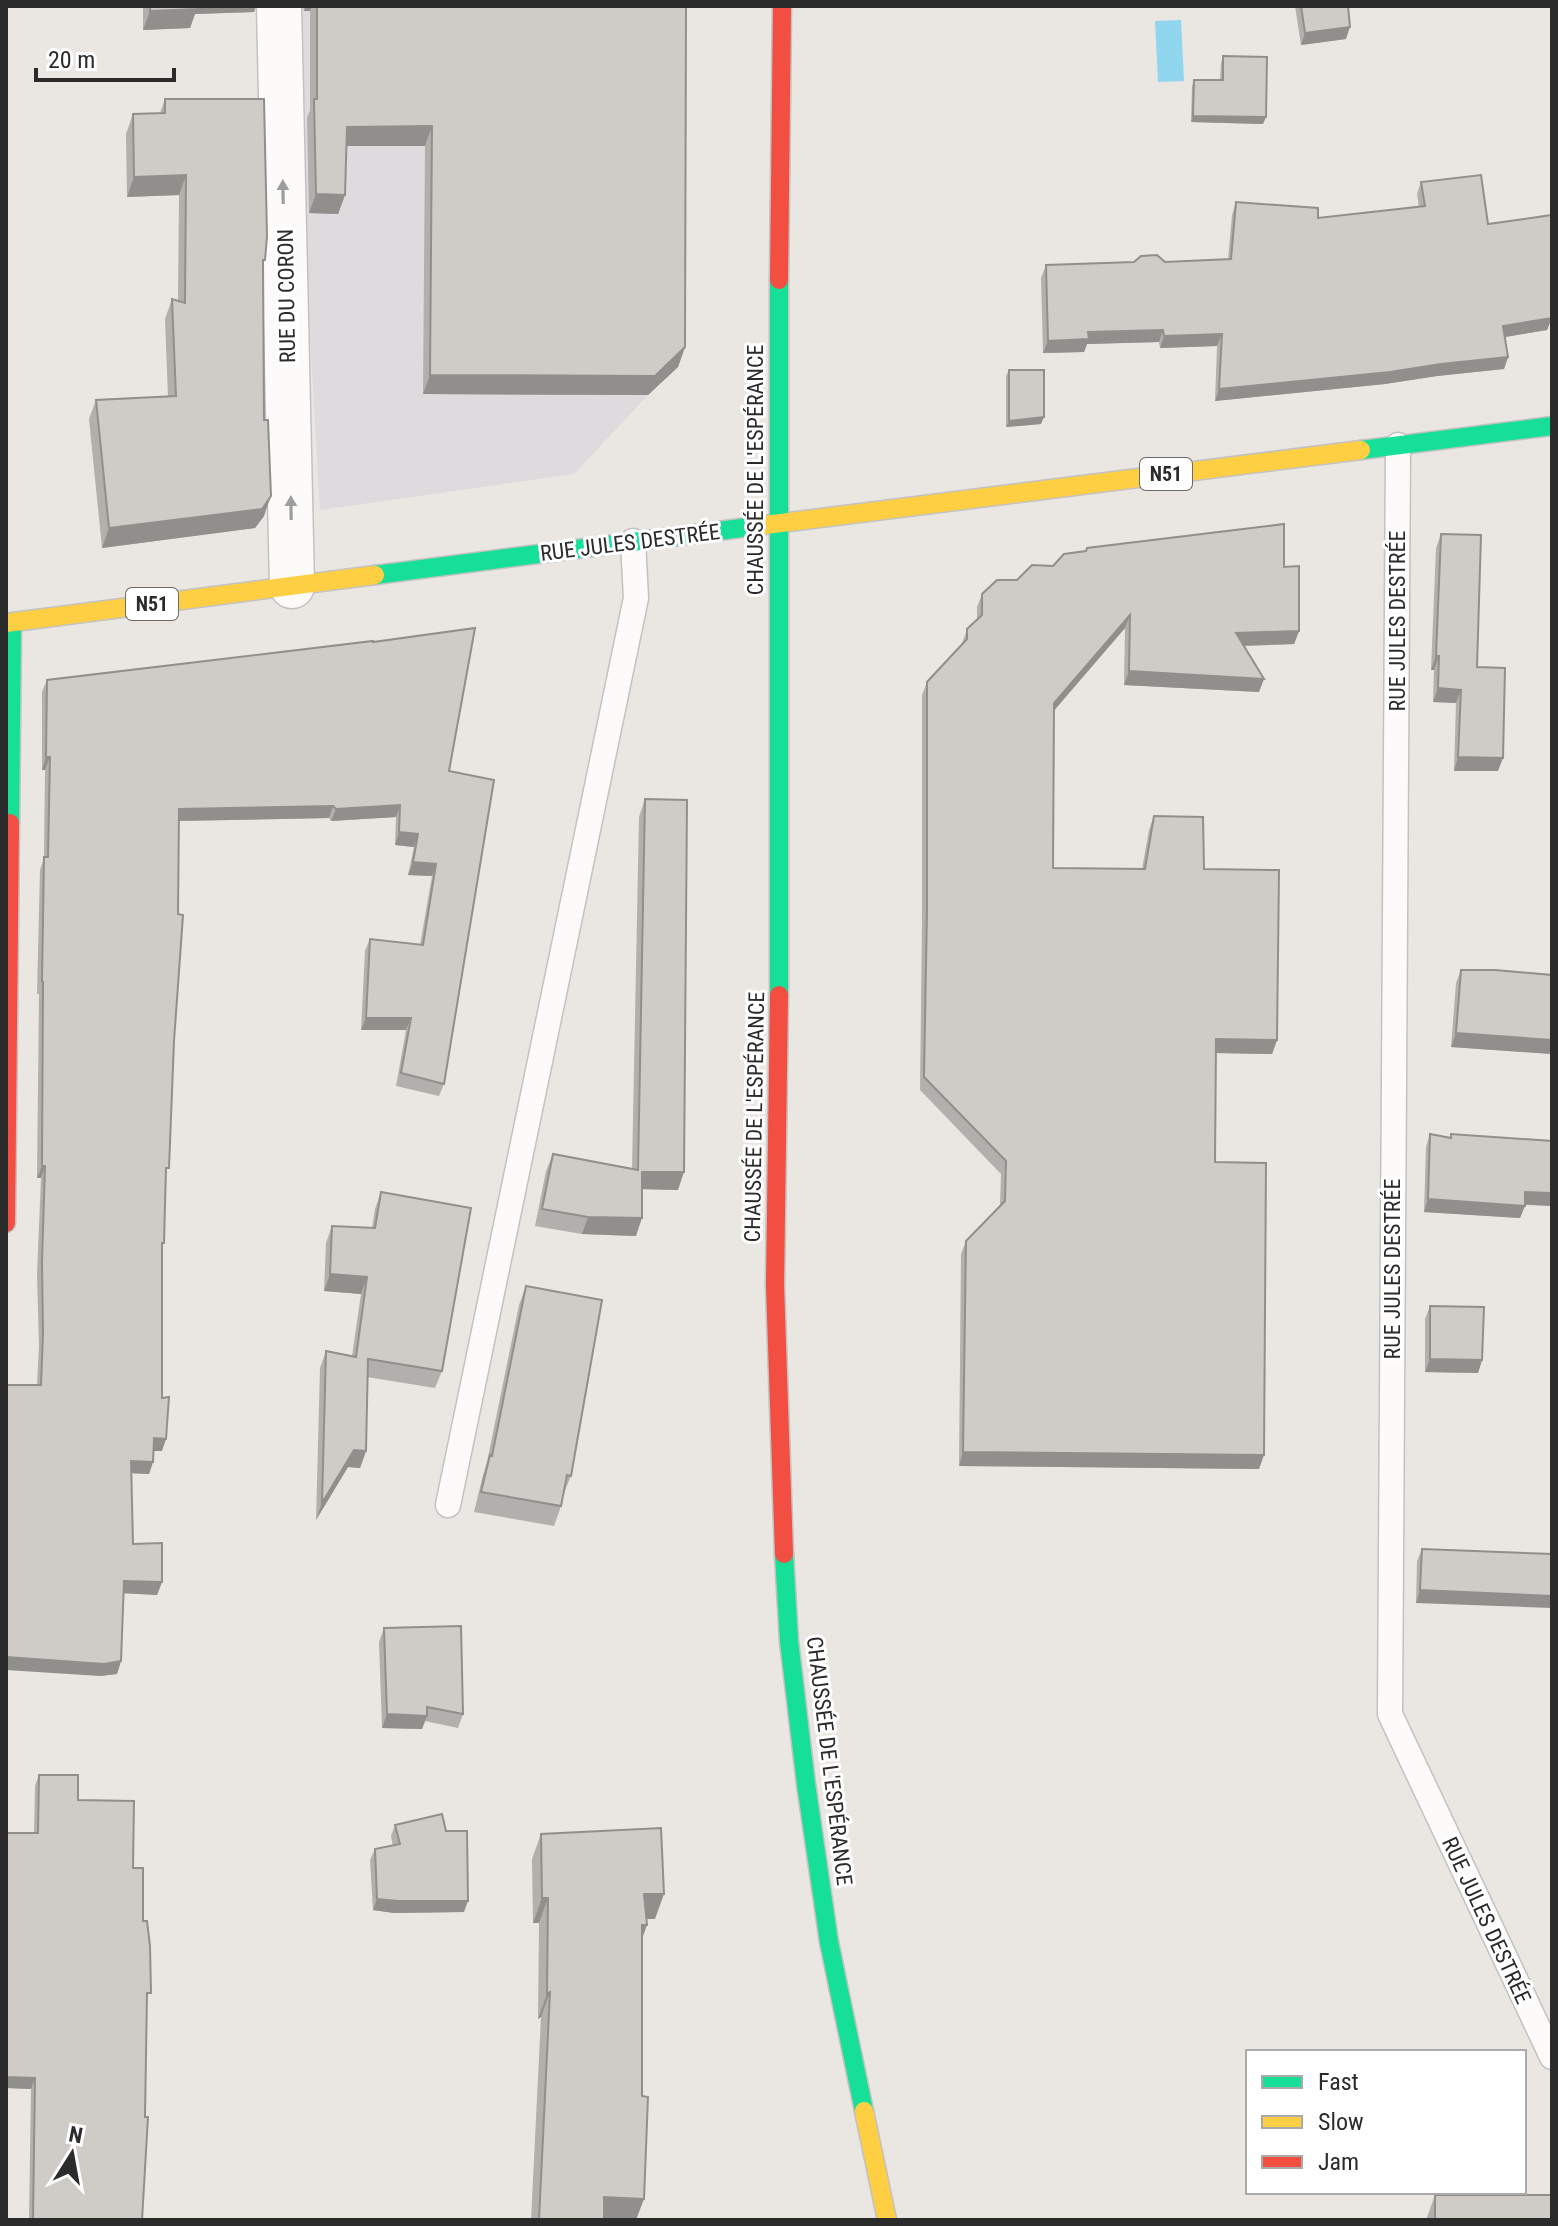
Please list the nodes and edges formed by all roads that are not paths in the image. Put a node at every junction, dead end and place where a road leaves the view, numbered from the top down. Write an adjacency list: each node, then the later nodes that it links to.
1 (279, 6): 7 (street, RUE DU CORON, one-way to 1)
2 (782, 6): 5 (main road, CHAUSSÉE DE L'ESPÉRANCE)
3 (1552, 426): 4 (main road, RUE JULES DESTRÉE / N51)
4 (1398, 445): 5 (main road, RUE JULES DESTRÉE / N51); 11 (lane, RUE JULES DESTRÉE)
5 (780, 523): 6 (main road, RUE JULES DESTRÉE / N51); 12 (main road, CHAUSSÉE DE L'ESPÉRANCE)
6 (633, 541): 7 (main road, RUE JULES DESTRÉE / N51); 10 (lane)
7 (292, 586): 8 (main road, RUE JULES DESTRÉE / N51)
8 (9, 622): 9 (main road)
9 (6, 1223)
10 (448, 1505)
11 (1552, 2057)
12 (887, 2220)

